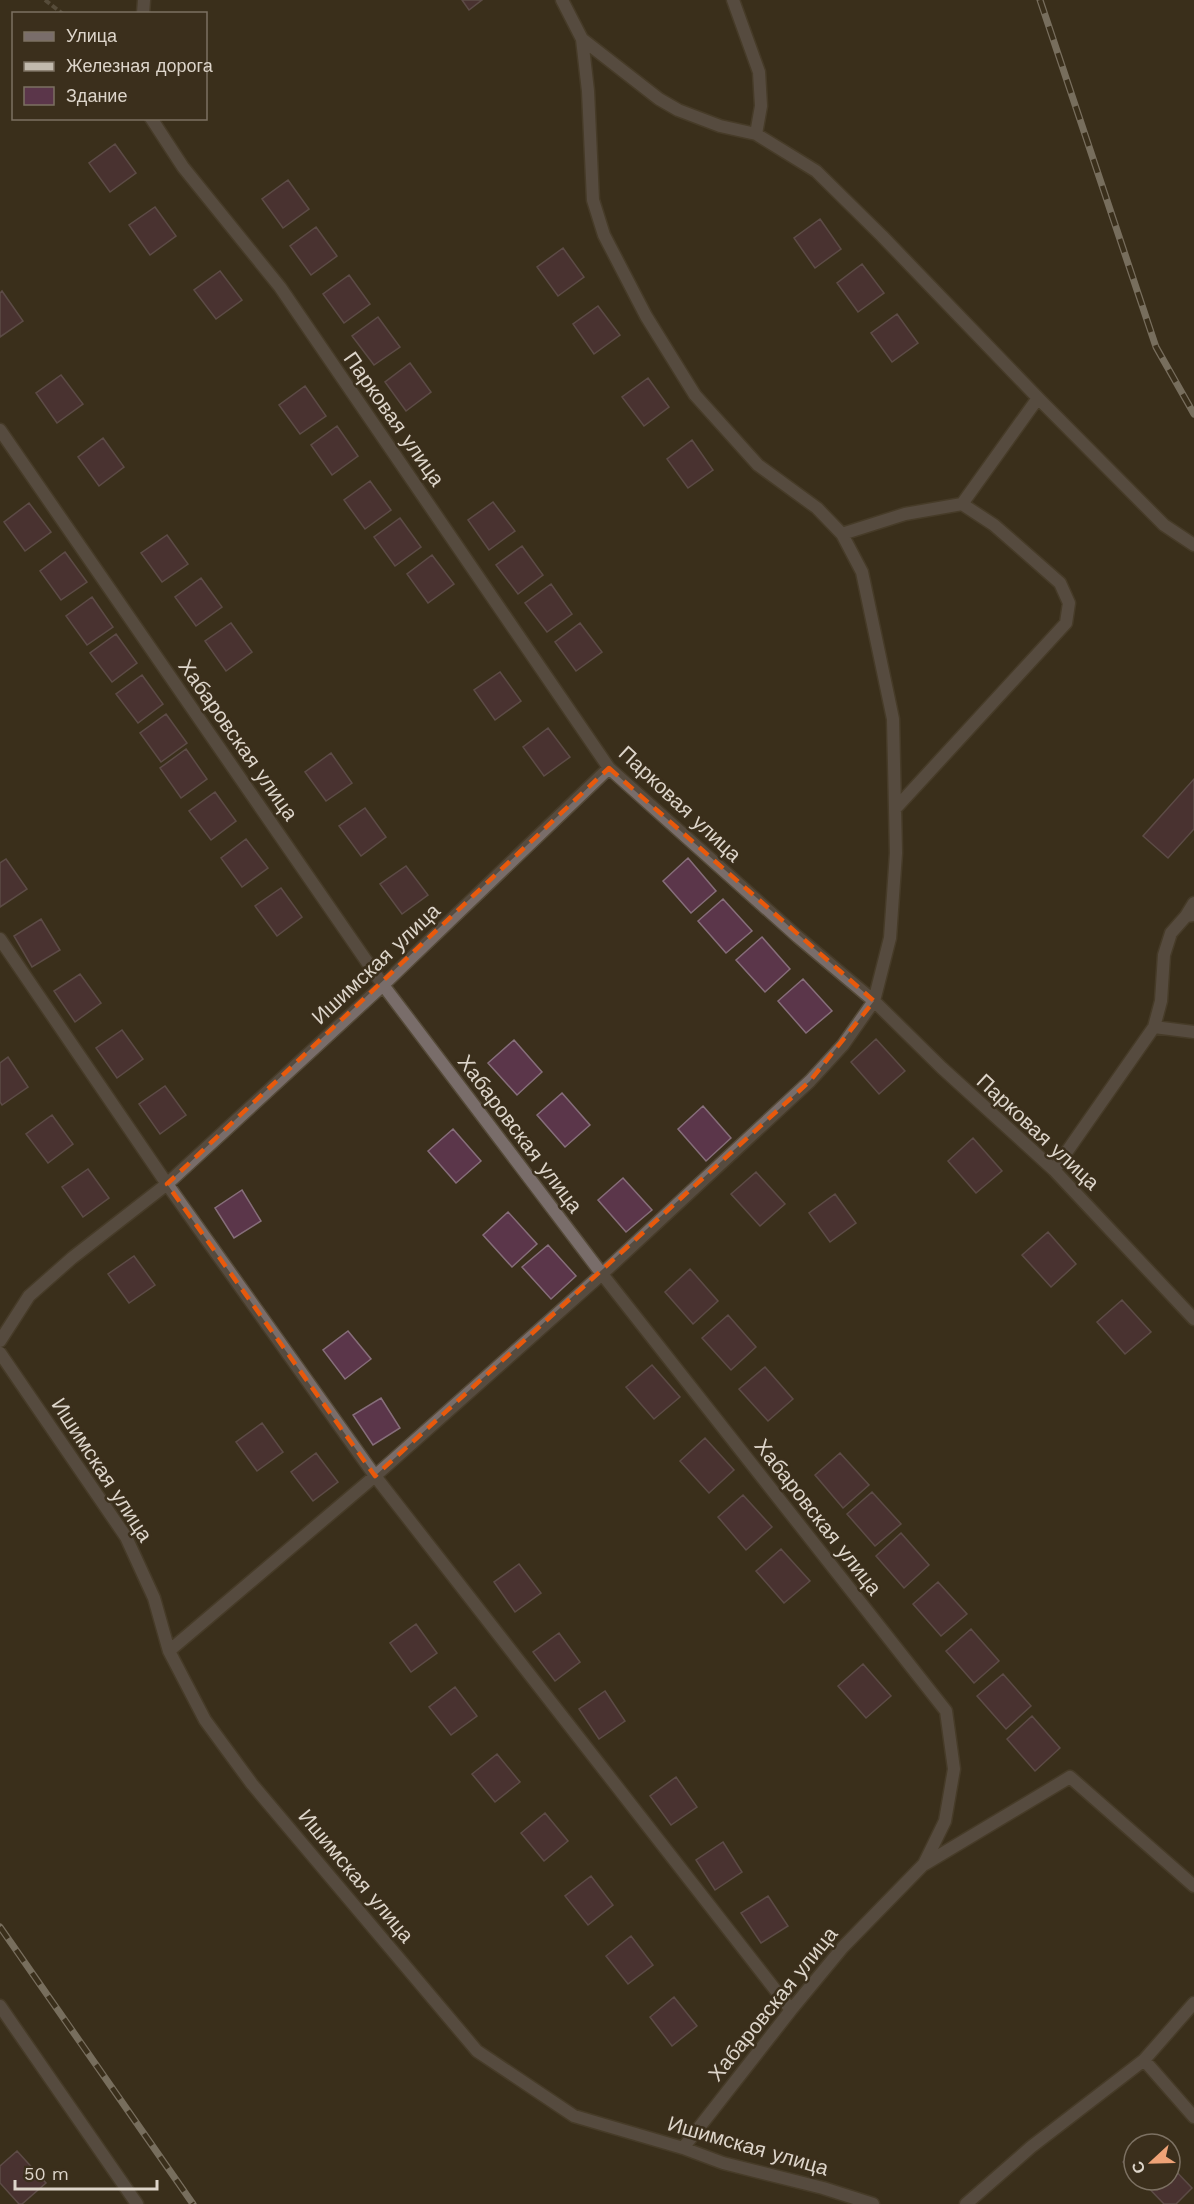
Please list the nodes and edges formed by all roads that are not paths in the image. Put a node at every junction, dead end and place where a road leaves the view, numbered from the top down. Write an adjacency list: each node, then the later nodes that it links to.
1 (562, 0): 3 (street)
2 (733, 0): 5 (street)
3 (582, 39): 5 (street); 9 (street)
4 (152, 120): 11 (street, Парковая улица)
5 (756, 134): 6 (street)
6 (1038, 398): 8 (street); 10 (street)
7 (0, 430): 16 (street, Хабаровская улица)
8 (962, 504): 9 (street); 12 (street)
9 (842, 534): 12 (street)
10 (1194, 545)
11 (609, 768): 16 (street, Ишимская улица); 17 (street, Парковая улица)
12 (895, 809): 17 (street)
13 (1194, 903): 14 (street)
14 (1190, 916): 18 (street)
15 (0, 939): 21 (street)
16 (383, 985): 21 (street, Ишимская улица); 22 (street, Хабаровская улица)
17 (874, 1001): 20 (street, Парковая улица); 22 (street)
18 (1154, 1027): 19 (street); 20 (street)
19 (1194, 1032)
20 (1054, 1170): 23 (street, Парковая улица)
21 (167, 1184): 24 (street, Ишимская улица); 26 (street)
22 (602, 1274): 26 (street); 28 (street, Хабаровская улица)
23 (1194, 1319)
24 (0, 1341)
25 (0, 1353): 27 (street, Ишимская улица)
26 (375, 1476): 27 (street); 32 (street)
27 (169, 1651): 35 (street, Ишимская улица)
28 (924, 1864): 29 (street, Хабаровская улица); 32 (street, Хабаровская улица)
29 (1194, 1886)
30 (1194, 2003): 33 (street)
31 (0, 2006): 36 (street)
32 (791, 2010): 35 (street, Хабаровская улица)
33 (1144, 2060): 34 (street); 38 (street)
34 (1194, 2116)
35 (683, 2148): 37 (street, Ишимская улица)
36 (136, 2204)
37 (873, 2204)
38 (966, 2204)

